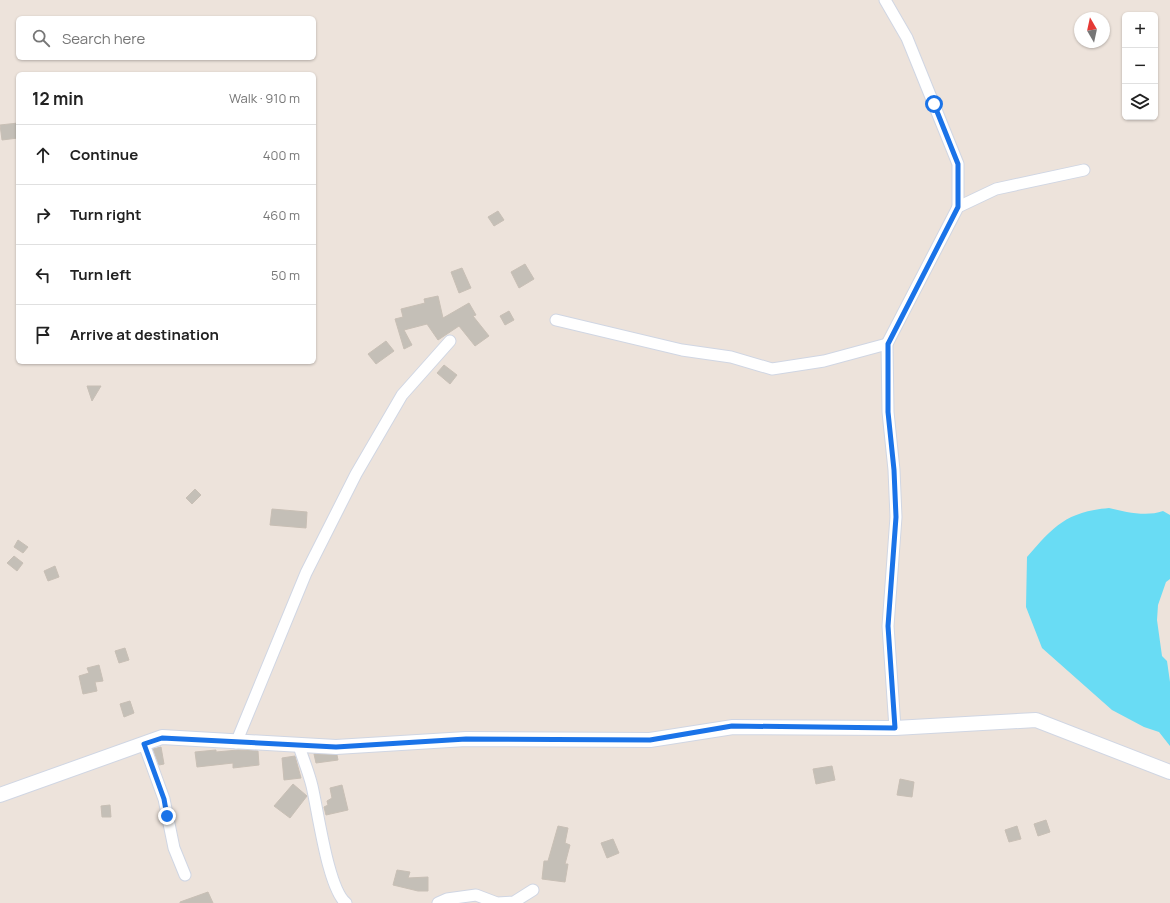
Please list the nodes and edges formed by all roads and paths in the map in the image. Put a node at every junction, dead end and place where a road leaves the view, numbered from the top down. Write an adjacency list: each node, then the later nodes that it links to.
1 (886, 0): 3 (street)
2 (1084, 170): 3 (street)
3 (958, 207): 6 (street)
4 (556, 320): 6 (street)
5 (450, 340): 8 (street)
6 (888, 344): 7 (street)
7 (895, 728): 10 (street); 11 (street)
8 (236, 742): 9 (street); 10 (street)
9 (144, 744): 12 (street); 13 (street)
10 (298, 746): 15 (street)
11 (1170, 772)
12 (0, 795)
13 (185, 875)
14 (533, 890): 16 (street)
15 (346, 903)
16 (438, 903)

